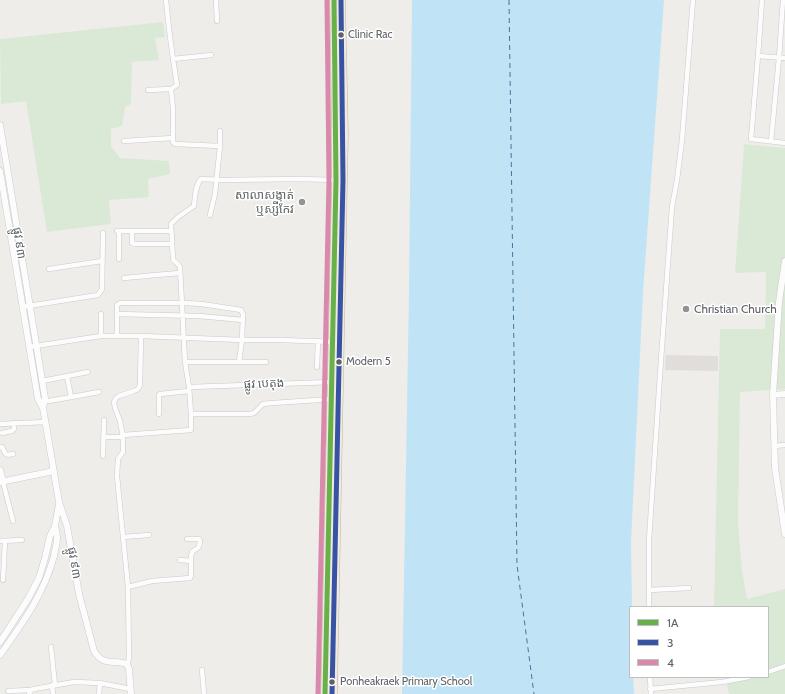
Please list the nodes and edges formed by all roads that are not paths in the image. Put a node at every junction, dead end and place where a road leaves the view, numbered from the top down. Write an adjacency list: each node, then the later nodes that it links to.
1 (166, 0): 13 (street)
2 (216, 0): 8 (street)
3 (334, 0): 25 (highway)
4 (341, 0): 50 (highway)
5 (693, 0): 101 (street)
6 (762, 0): 10 (street)
7 (783, 0): 11 (street)
8 (217, 21)
9 (211, 55): 13 (street)
10 (758, 56): 11 (street); 20 (street)
11 (779, 58): 12 (street); 20 (street)
12 (785, 58)
13 (174, 59): 14 (street)
14 (171, 89): 15 (street); 18 (street)
15 (148, 90)
16 (0, 126): 38 (street, ផ្លូវ ៩៣)
17 (220, 132): 22 (street)
18 (173, 138): 19 (street); 22 (street)
19 (124, 141)
20 (771, 141): 21 (street)
21 (785, 143)
22 (220, 146): 24 (street)
23 (0, 171): 39 (street, ផ្លូវ ៩៣)
24 (217, 180): 25 (street); 26 (street); 28 (street)
25 (336, 180): 50 (highway)
26 (210, 215)
27 (132, 230): 28 (street); 30 (street); 31 (street)
28 (171, 231): 30 (street)
29 (103, 233): 32 (street)
30 (172, 244): 35 (street)
31 (119, 259)
32 (102, 261): 34 (street); 38 (street)
33 (785, 261): 64 (street)
34 (49, 269)
35 (180, 273): 36 (street); 37 (street)
36 (124, 278)
37 (181, 303): 41 (street); 42 (street); 43 (street)
38 (29, 306): 39 (street); 51 (street, ផ្លូវ ៩៣)
39 (22, 307): 52 (street, ផ្លូវ ៩៣)
40 (101, 314): 44 (street)
41 (117, 314): 42 (street); 45 (street)
42 (182, 315): 43 (street); 47 (street)
43 (243, 320): 48 (street)
44 (100, 336): 45 (street); 51 (street)
45 (117, 336): 46 (street)
46 (141, 336): 47 (street); 76 (street)
47 (184, 338): 48 (street); 53 (street)
48 (242, 340): 49 (street); 54 (street)
49 (318, 342): 50 (street); 56 (street)
50 (336, 342): 60 (highway)
51 (36, 346): 52 (street); 59 (street, ផ្លូវ ៩៣)
52 (29, 347): 68 (street, ផ្លូវ ៩៣)
53 (186, 362): 54 (street); 61 (street)
54 (239, 362): 55 (street)
55 (266, 362)
56 (317, 367)
57 (88, 372): 58 (street)
58 (67, 376): 59 (street); 65 (street)
59 (42, 381): 67 (street, ផ្លូវ ៩៣)
60 (335, 382): 61 (street, ផ្លូវ បេតុង); 66 (highway)
61 (189, 389): 69 (street, ផ្លូវ បេតុង); 70 (street)
62 (99, 392): 65 (street)
63 (785, 394): 64 (street)
64 (773, 395): 79 (street)
65 (71, 397): 67 (street)
66 (335, 400): 70 (street); 122 (highway); 123 (highway)
67 (44, 401): 68 (street, ផ្លូវ ៩៣)
68 (44, 408): 72 (street, ផ្លូវ ៩៣)
69 (159, 414)
70 (191, 414): 76 (street)
71 (104, 420): 77 (street)
72 (46, 422): 73 (street); 84 (street, ផ្លូវ ៩៣)
73 (14, 423): 74 (street); 75 (street)
74 (0, 424)
75 (2, 433)
76 (123, 436): 77 (street); 92 (street)
77 (103, 437): 82 (street)
78 (785, 445): 79 (street)
79 (774, 446): 90 (street)
80 (0, 447): 81 (street)
81 (13, 454)
82 (103, 456)
83 (0, 470): 85 (street)
84 (54, 471): 85 (street); 86 (street, ផ្លូវ ៩៣)
85 (1, 482): 87 (street)
86 (60, 502): 88 (street); 89 (street, ផ្លូវ ៩៣)
87 (13, 521)
88 (55, 526): 89 (street); 103 (street); 105 (street)
89 (67, 526): 106 (street, ផ្លូវ ៩៣)
90 (785, 534)
91 (149, 535): 92 (street)
92 (123, 537): 99 (street)
93 (187, 539): 97 (street)
94 (22, 540): 95 (street)
95 (3, 541): 98 (street)
96 (180, 560): 97 (street)
97 (191, 561): 99 (street)
98 (4, 580)
99 (128, 587): 106 (street)
100 (689, 588): 101 (street)
101 (649, 590): 102 (street)
102 (649, 606)
103 (0, 642)
104 (51, 647): 113 (street)
105 (0, 655)
106 (127, 664): 115 (street)
107 (785, 666): 109 (street)
108 (202, 670): 121 (street)
109 (769, 672)
110 (650, 678): 117 (street)
111 (744, 678): 117 (street)
112 (100, 683): 113 (street); 115 (street); 119 (street)
113 (53, 685): 116 (street); 118 (street)
114 (8, 690): 116 (street)
115 (131, 691): 120 (street)
116 (30, 692)
117 (651, 692)
118 (53, 694)
119 (99, 694)
120 (136, 694)
121 (204, 694)
122 (326, 694)
123 (333, 694)

